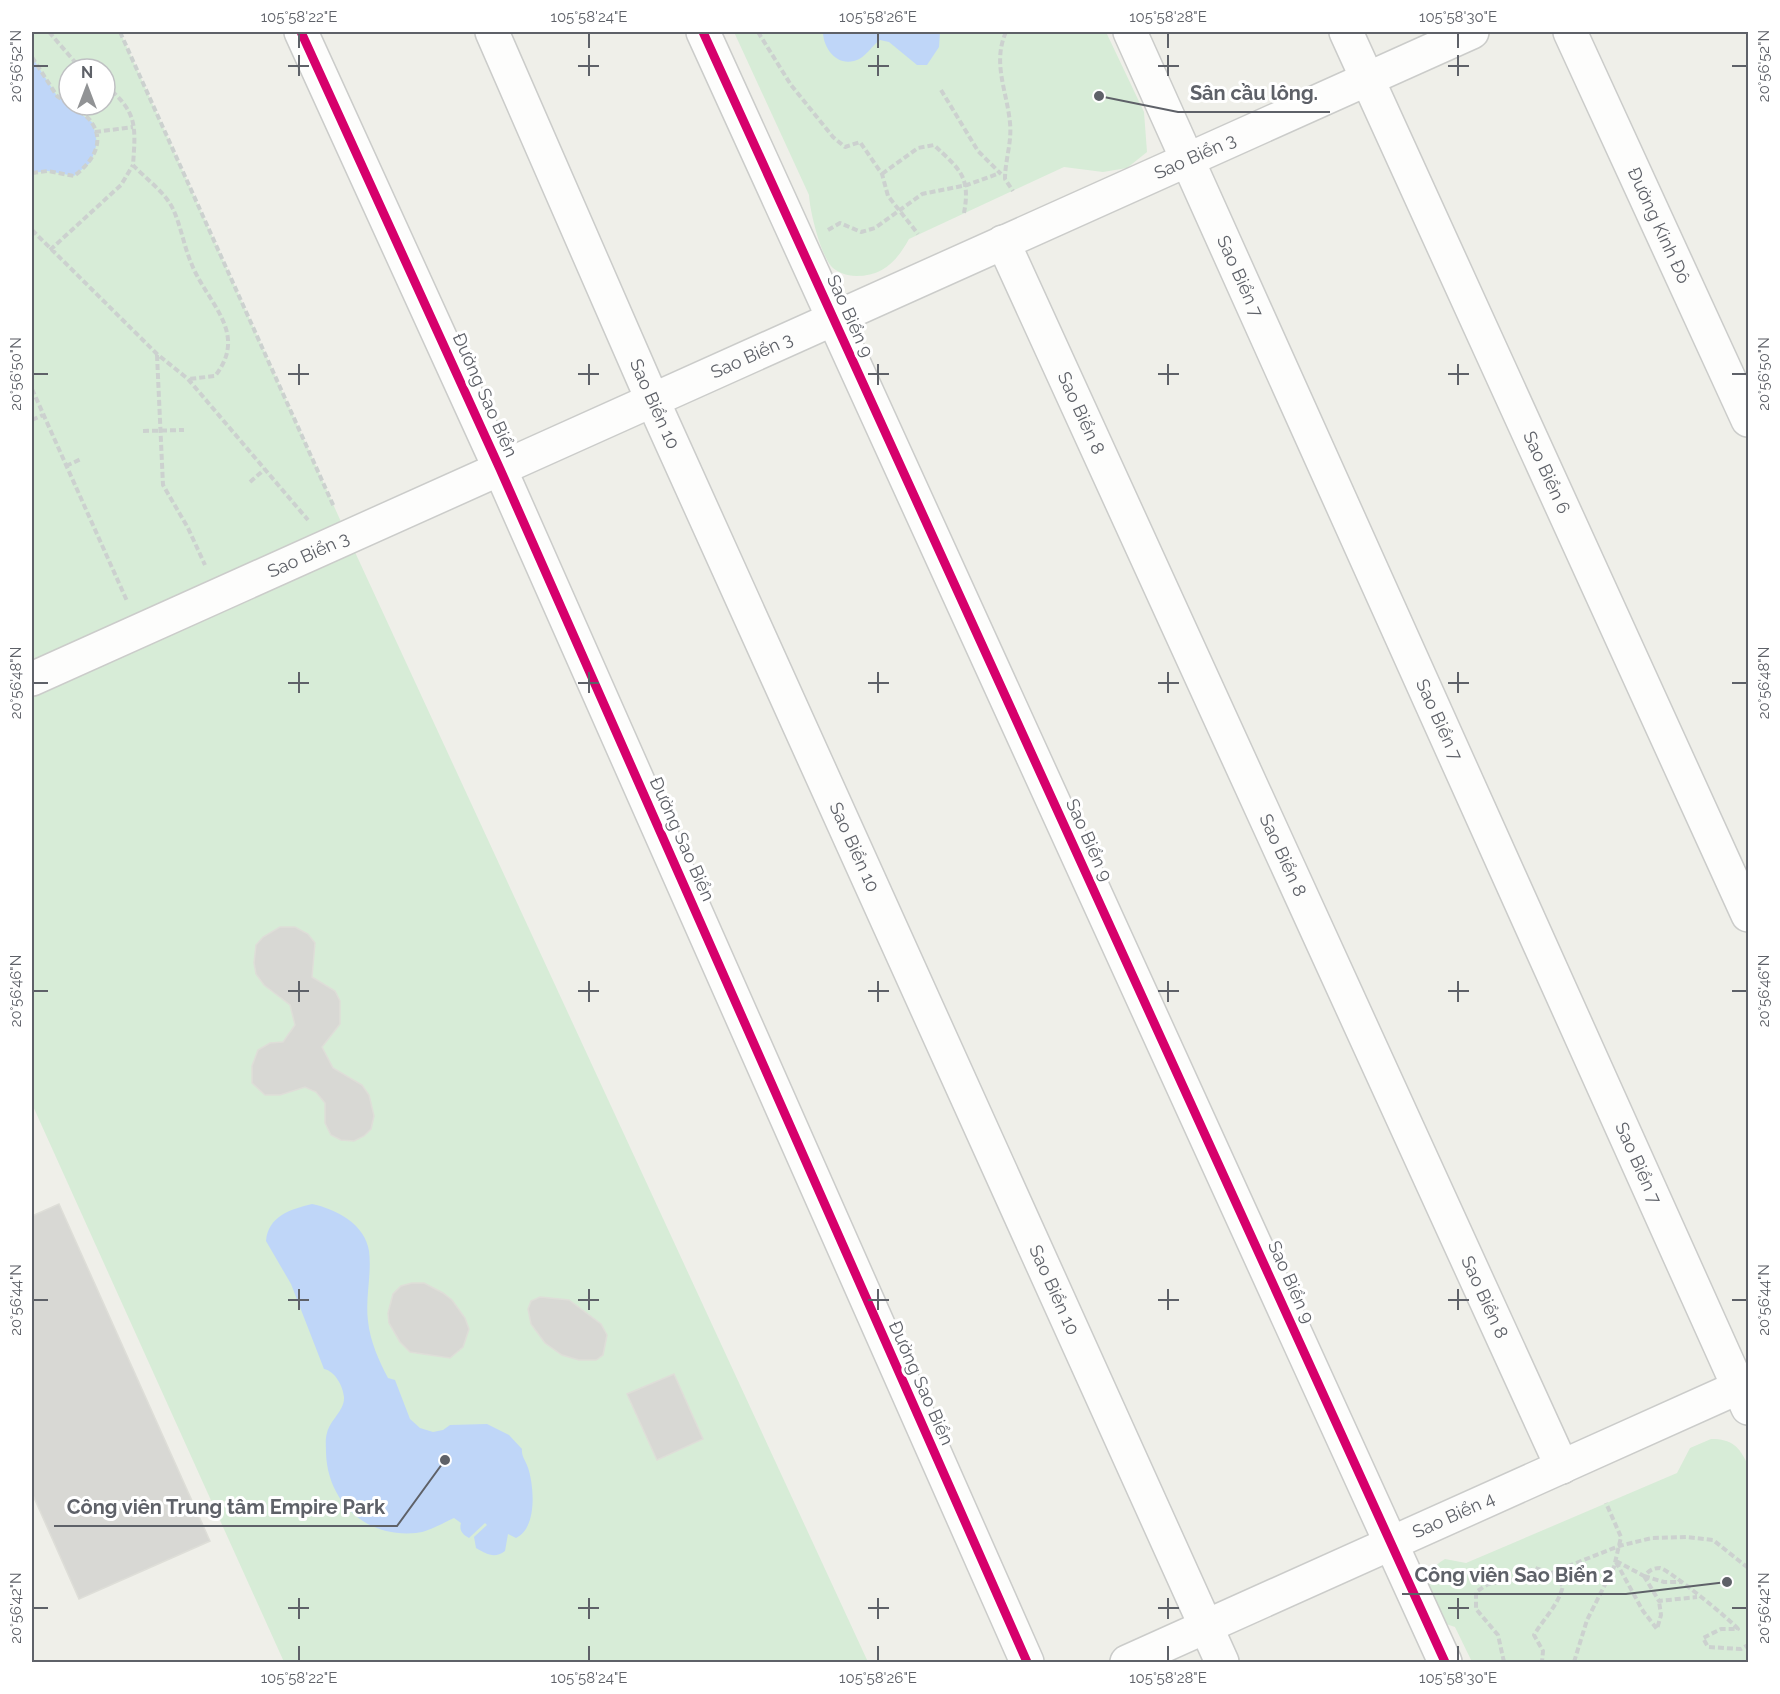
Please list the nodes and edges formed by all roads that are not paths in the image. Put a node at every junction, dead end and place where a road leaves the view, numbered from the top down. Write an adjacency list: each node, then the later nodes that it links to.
1 (301, 32): 14 (street, Đường Sao Biển)
2 (492, 32): 12 (street, Sao Biển 10)
3 (703, 32): 11 (street, Sao Biển 9)
4 (1131, 32): 9 (street, Sao Biển 7)
5 (1346, 32): 8 (street, Sao Biển 6)
6 (1472, 32): 8 (street, Sao Biển 3)
7 (1570, 32): 13 (street, Đường Kinh Đô)
8 (1367, 78): 9 (street, Sao Biển 3); 16 (street, Sao Biển 6)
9 (1189, 159): 10 (street, Sao Biển 3); 17 (street, Sao Biển 7)
10 (1003, 242): 11 (street, Sao Biển 3); 18 (street, Sao Biển 8)
11 (833, 318): 12 (street, Sao Biển 3); 19 (street, Sao Biển 9)
12 (652, 399): 14 (street, Sao Biển 3); 20 (street, Sao Biển 10)
13 (1749, 420)
14 (500, 469): 15 (street, Sao Biển 3); 21 (street, Đường Sao Biển)
15 (32, 680)
16 (1749, 915)
17 (1745, 1393): 18 (street, Sao Biển 4)
18 (1562, 1467): 19 (street, Sao Biển 4)
19 (1391, 1544): 20 (street, Sao Biển 4); 24 (street, Sao Biển 9)
20 (1207, 1628): 22 (street, Sao Biển 4); 23 (street, Sao Biển 10)
21 (1027, 1662)
22 (1127, 1662)
23 (1222, 1662)
24 (1445, 1662)

